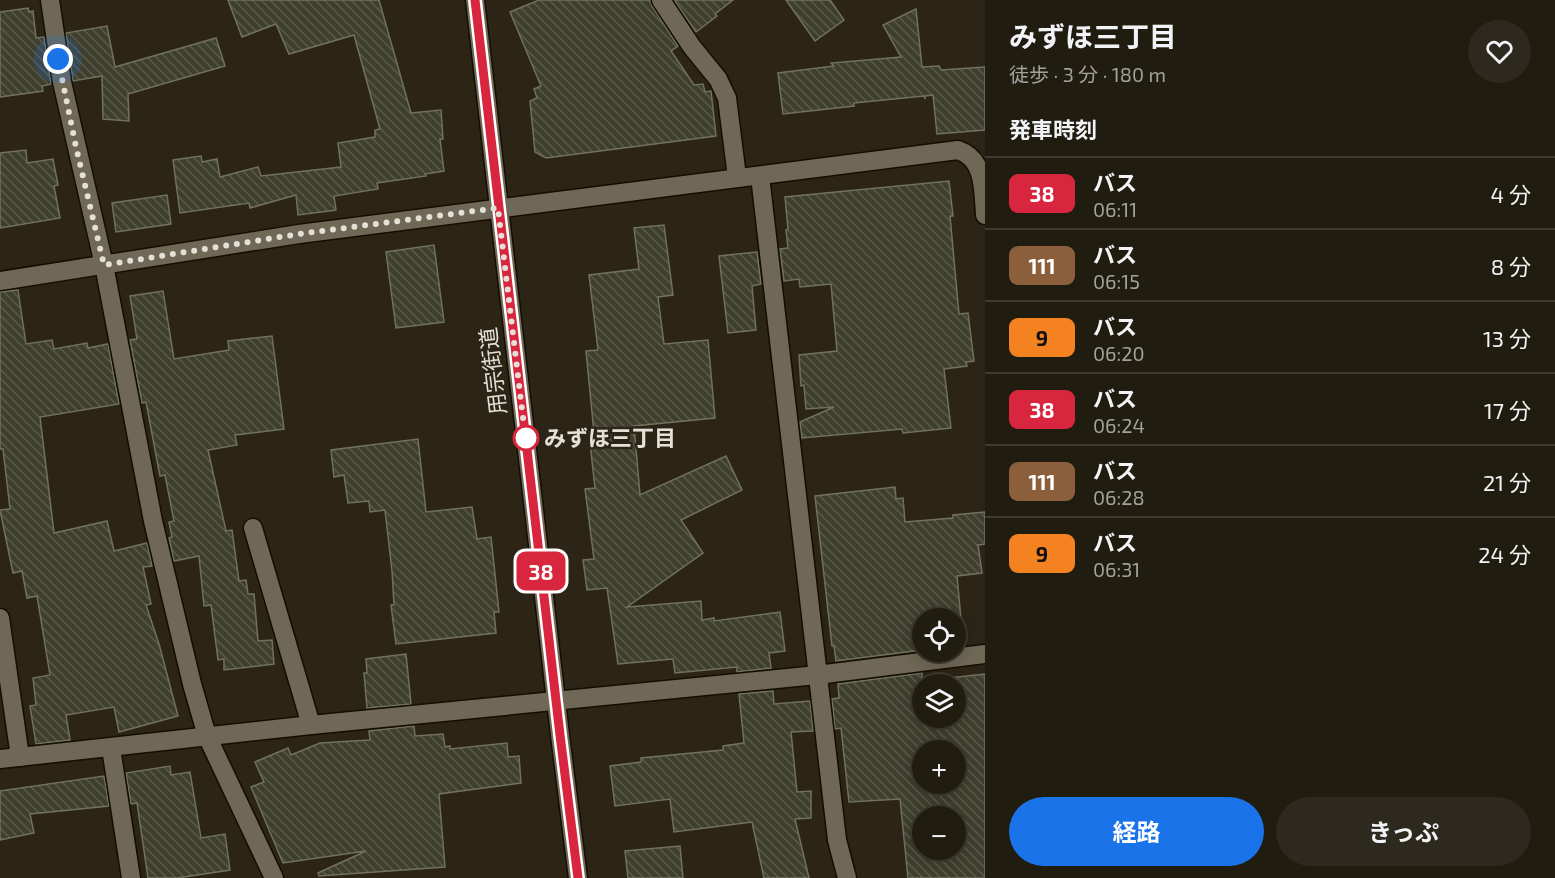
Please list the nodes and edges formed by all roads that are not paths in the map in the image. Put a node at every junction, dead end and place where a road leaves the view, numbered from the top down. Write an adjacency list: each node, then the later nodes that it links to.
1 (50, 0): 8 (street)
2 (475, 0): 6 (street, 用宗街道)
3 (661, 0): 5 (street)
4 (760, 176): 5 (street); 7 (street); 13 (street)
5 (737, 177): 6 (street)
6 (498, 208): 8 (street); 14 (street, 用宗街道)
7 (985, 215)
8 (104, 265): 9 (street); 16 (street)
9 (0, 281)
10 (253, 528): 15 (street)
11 (0, 618): 18 (street)
12 (985, 654): 13 (street)
13 (817, 675): 14 (street); 23 (street)
14 (557, 702): 15 (street); 22 (street, 用宗街道)
15 (311, 725): 16 (street)
16 (207, 736): 17 (street); 21 (street)
17 (111, 748): 18 (street); 20 (street)
18 (20, 757): 19 (street)
19 (0, 759)
20 (131, 878)
21 (274, 878)
22 (578, 878)
23 (847, 878)

